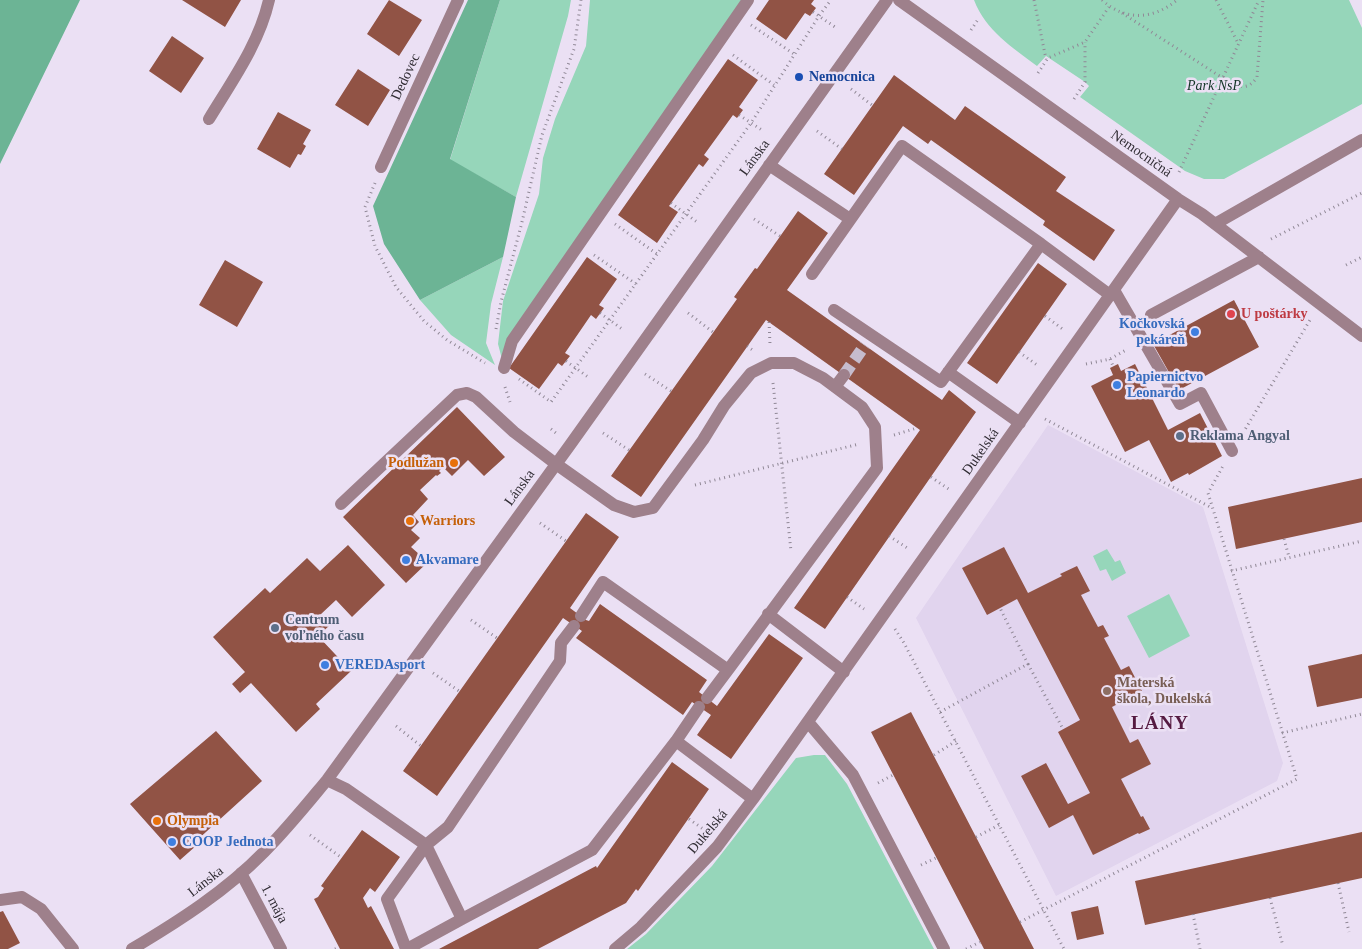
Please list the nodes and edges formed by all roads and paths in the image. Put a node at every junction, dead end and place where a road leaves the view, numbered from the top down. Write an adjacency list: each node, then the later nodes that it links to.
1 (269, 0): 32 (street)
2 (458, 0): 39 (street, Dedovec)
3 (581, 0): 70 (path)
4 (748, 0): 17 (street)
5 (831, 0): 18 (path)
6 (887, 0): 38 (street, Lánska)
7 (898, 0): 42 (street, Nemocničná)
8 (1034, 0): 24 (path)
9 (1102, 0): 14 (path)
10 (1177, 0): 16 (path)
11 (1216, 0): 22 (path)
12 (1259, 0): 22 (path)
13 (1263, 0): 26 (path)
14 (1109, 7): 16 (path); 20 (path)
15 (813, 12): 18 (path)
16 (1122, 13): 26 (path)
17 (737, 16): 21 (street); 23 (path)
18 (819, 16): 19 (path); 23 (path)
19 (834, 27)
20 (1085, 42): 24 (path); 29 (path)
21 (718, 44): 27 (path); 44 (street)
22 (1238, 44): 26 (path)
23 (794, 54): 27 (path)
24 (1046, 60): 25 (path)
25 (1038, 73)
26 (1223, 78): 40 (path)
27 (774, 85): 33 (path)
28 (851, 89): 30 (path)
29 (1074, 99)
30 (872, 105)
31 (740, 115): 33 (path)
32 (209, 119)
33 (751, 122): 34 (path); 45 (path)
34 (762, 130)
35 (817, 131): 37 (path)
36 (1362, 140): 49 (street)
37 (842, 149)
38 (769, 165): 47 (street); 101 (street, Lánska)
39 (381, 167): 79 (path)
40 (1179, 172)
41 (1362, 193): 51 (path)
42 (1178, 199): 49 (street, Nemocničná); 60 (street, Dukelská)
43 (671, 203): 45 (path)
44 (600, 214): 52 (street); 54 (path)
45 (686, 214): 48 (path); 54 (path)
46 (754, 219): 50 (path)
47 (850, 219): 53 (street); 58 (street)
48 (696, 222)
49 (1215, 224): 56 (street, Nemocničná)
50 (780, 236)
51 (1271, 239)
52 (579, 244): 59 (path); 83 (street)
53 (1041, 244): 60 (street); 85 (street)
54 (657, 254): 59 (path)
55 (1362, 256): 57 (path)
56 (1259, 257): 64 (street); 72 (street, Nemocničná)
57 (1346, 265)
58 (812, 274)
59 (636, 284): 67 (path)
60 (1112, 292): 73 (street); 82 (street, Dukelská)
61 (834, 310): 85 (street)
62 (600, 312): 67 (path)
63 (688, 313): 69 (path)
64 (1151, 315)
65 (1045, 316): 71 (path)
66 (1311, 319): 99 (path)
67 (611, 320): 68 (path); 84 (path)
68 (622, 329)
69 (713, 332)
70 (496, 334)
71 (1070, 335)
72 (1362, 336)
73 (1144, 340): 76 (path); 99 (street)
74 (747, 346): 78 (path)
75 (1019, 352): 80 (path)
76 (1110, 359): 81 (path); 82 (path)
77 (566, 361): 84 (path)
78 (771, 363): 90 (street); 100 (path); 103 (street)
79 (486, 364)
80 (1039, 366)
81 (1113, 366)
82 (1060, 367): 93 (street, Dukelská)
83 (504, 368): 84 (path)
84 (576, 368): 88 (path)
85 (948, 372): 94 (street)
86 (645, 374): 91 (path)
87 (844, 376): 90 (street)
88 (588, 377)
89 (504, 384): 92 (path)
90 (835, 387): 97 (street)
91 (671, 391)
92 (510, 402)
93 (1029, 410): 94 (street, Dukelská); 106 (path)
94 (1020, 423): 120 (street, Dukelská)
95 (917, 428): 97 (path)
96 (603, 433): 98 (path)
97 (876, 440): 100 (path); 115 (street)
98 (629, 450)
99 (1232, 451): 106 (path)
100 (782, 463): 103 (path); 115 (path)
101 (556, 464): 103 (street); 105 (street); 138 (street, Lánska)
102 (931, 477): 104 (path)
103 (666, 492)
104 (957, 495)
105 (341, 504)
106 (1213, 508): 114 (path)
107 (540, 523): 110 (path)
108 (889, 536): 112 (path)
109 (1284, 539): 113 (path)
110 (566, 540)
111 (1362, 541): 113 (path)
112 (915, 554)
113 (1288, 558): 114 (path)
114 (1231, 571): 133 (path)
115 (794, 579): 119 (street)
116 (847, 597): 118 (path)
117 (1000, 608): 123 (path)
118 (867, 610)
119 (768, 614): 124 (street); 125 (street)
120 (884, 614): 125 (street, Dukelská); 128 (path)
121 (471, 620): 122 (path)
122 (497, 638)
123 (1028, 664): 128 (path); 132 (path)
124 (728, 670): 134 (street); 145 (street)
125 (844, 672): 130 (street, Dukelská)
126 (433, 673): 127 (path)
127 (459, 691)
128 (940, 712): 135 (path)
129 (1362, 714): 133 (path)
130 (808, 722): 139 (street, Dukelská); 165 (street)
131 (396, 726): 136 (path)
132 (1063, 728)
133 (1282, 733): 151 (path)
134 (676, 741): 139 (street); 153 (street)
135 (956, 741): 137 (path); 141 (path)
136 (420, 746)
137 (934, 755)
138 (327, 780): 145 (street); 147 (street, Lánska)
139 (753, 799): 164 (street, Dukelská)
140 (689, 819): 143 (path)
141 (999, 825): 144 (path); 151 (path)
142 (310, 835): 146 (path)
143 (712, 836)
144 (976, 837)
145 (426, 845): 153 (street); 163 (street)
146 (342, 858)
147 (241, 873): 160 (street, Lánska); 161 (street, 1. mája)
148 (1338, 883): 155 (path)
149 (1270, 898): 157 (path)
150 (0, 900): 159 (street)
151 (1043, 910): 154 (path); 167 (path)
152 (1193, 914): 168 (path)
153 (462, 919): 163 (street)
154 (1020, 922)
155 (1349, 932)
156 (980, 942): 166 (path)
157 (1283, 946)
158 (339, 947): 162 (path)
159 (73, 949)
160 (132, 949)
161 (281, 949)
162 (335, 949)
163 (406, 949)
164 (615, 949)
165 (944, 949)
166 (966, 949)
167 (1064, 949)
168 (1200, 949)

